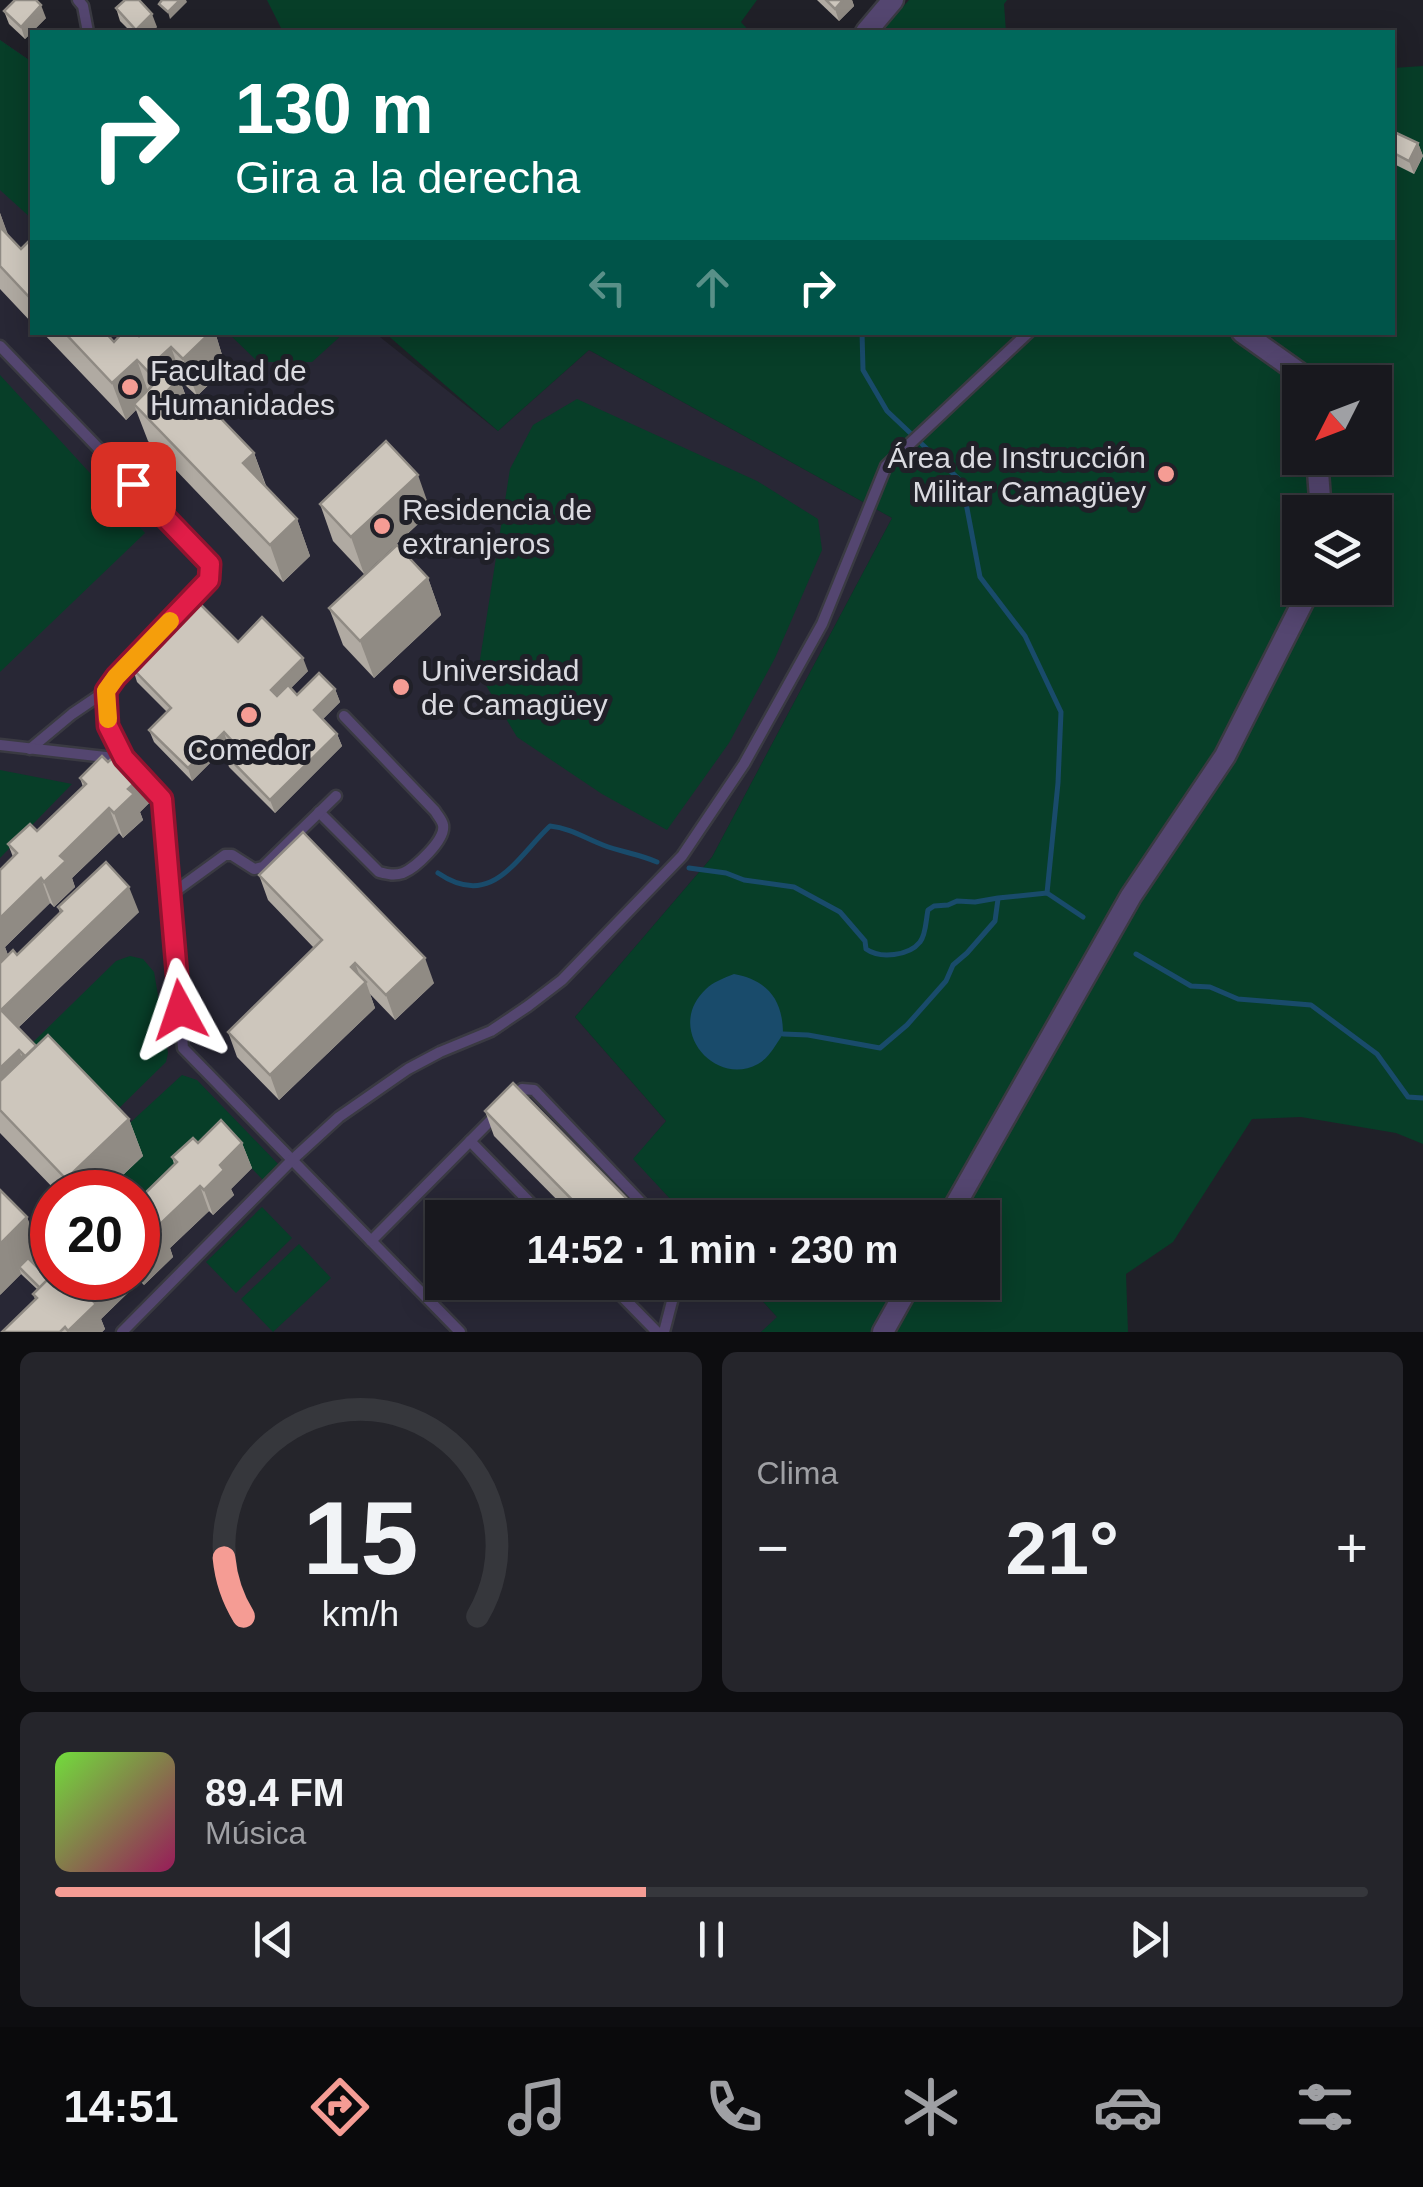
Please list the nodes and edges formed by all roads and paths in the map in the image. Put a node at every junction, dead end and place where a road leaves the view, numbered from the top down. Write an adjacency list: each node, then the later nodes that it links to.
1 (78, 0): 3 (lane)
2 (894, 0): 4 (street)
3 (88, 30)
4 (868, 30)
5 (1025, 335): 19 (lane)
6 (1246, 335): 8 (street)
7 (0, 346): 10 (lane)
8 (1288, 365)
9 (1301, 605): 22 (street)
10 (106, 691): 13 (lane); 14 (lane)
11 (344, 716): 16 (lane)
12 (0, 745): 13 (lane)
13 (30, 749): 14 (lane)
14 (124, 758): 17 (lane)
15 (336, 796): 16 (lane)
16 (319, 812): 17 (lane)
17 (170, 895): 19 (lane)
18 (470, 1142): 20 (lane); 21 (lane); 23 (lane)
19 (292, 1160): 23 (lane); 27 (lane)
20 (526, 1200)
21 (639, 1200)
22 (958, 1200)
23 (370, 1241): 28 (lane)
24 (627, 1300): 29 (lane)
25 (671, 1300): 29 (lane)
26 (901, 1300): 30 (street)
27 (122, 1332)
28 (460, 1332)
29 (661, 1332)
30 (883, 1332)

